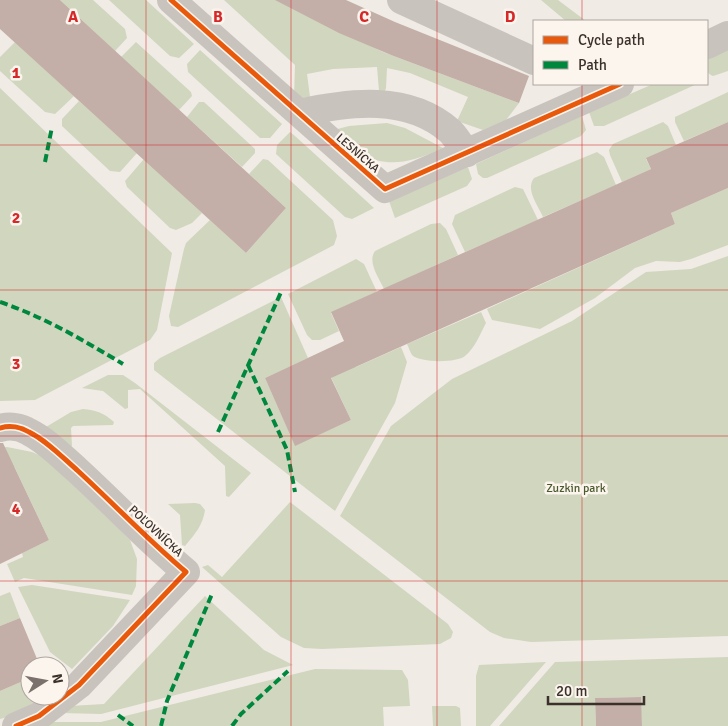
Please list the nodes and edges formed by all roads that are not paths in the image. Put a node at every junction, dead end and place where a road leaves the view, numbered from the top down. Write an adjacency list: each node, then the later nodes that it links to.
1 (171, 0): 8 (street, LESNÍCKA)
2 (401, 0): 5 (street)
3 (728, 35): 4 (street)
4 (708, 44)
5 (533, 61)
6 (614, 85): 7 (street, LESNÍCKA)
7 (575, 92): 9 (street, LESNÍCKA)
8 (299, 113): 9 (street); 9 (street, LESNÍCKA)
9 (467, 152)
10 (0, 428): 11 (street, POĽOVNÍCKA)
11 (16, 726)

